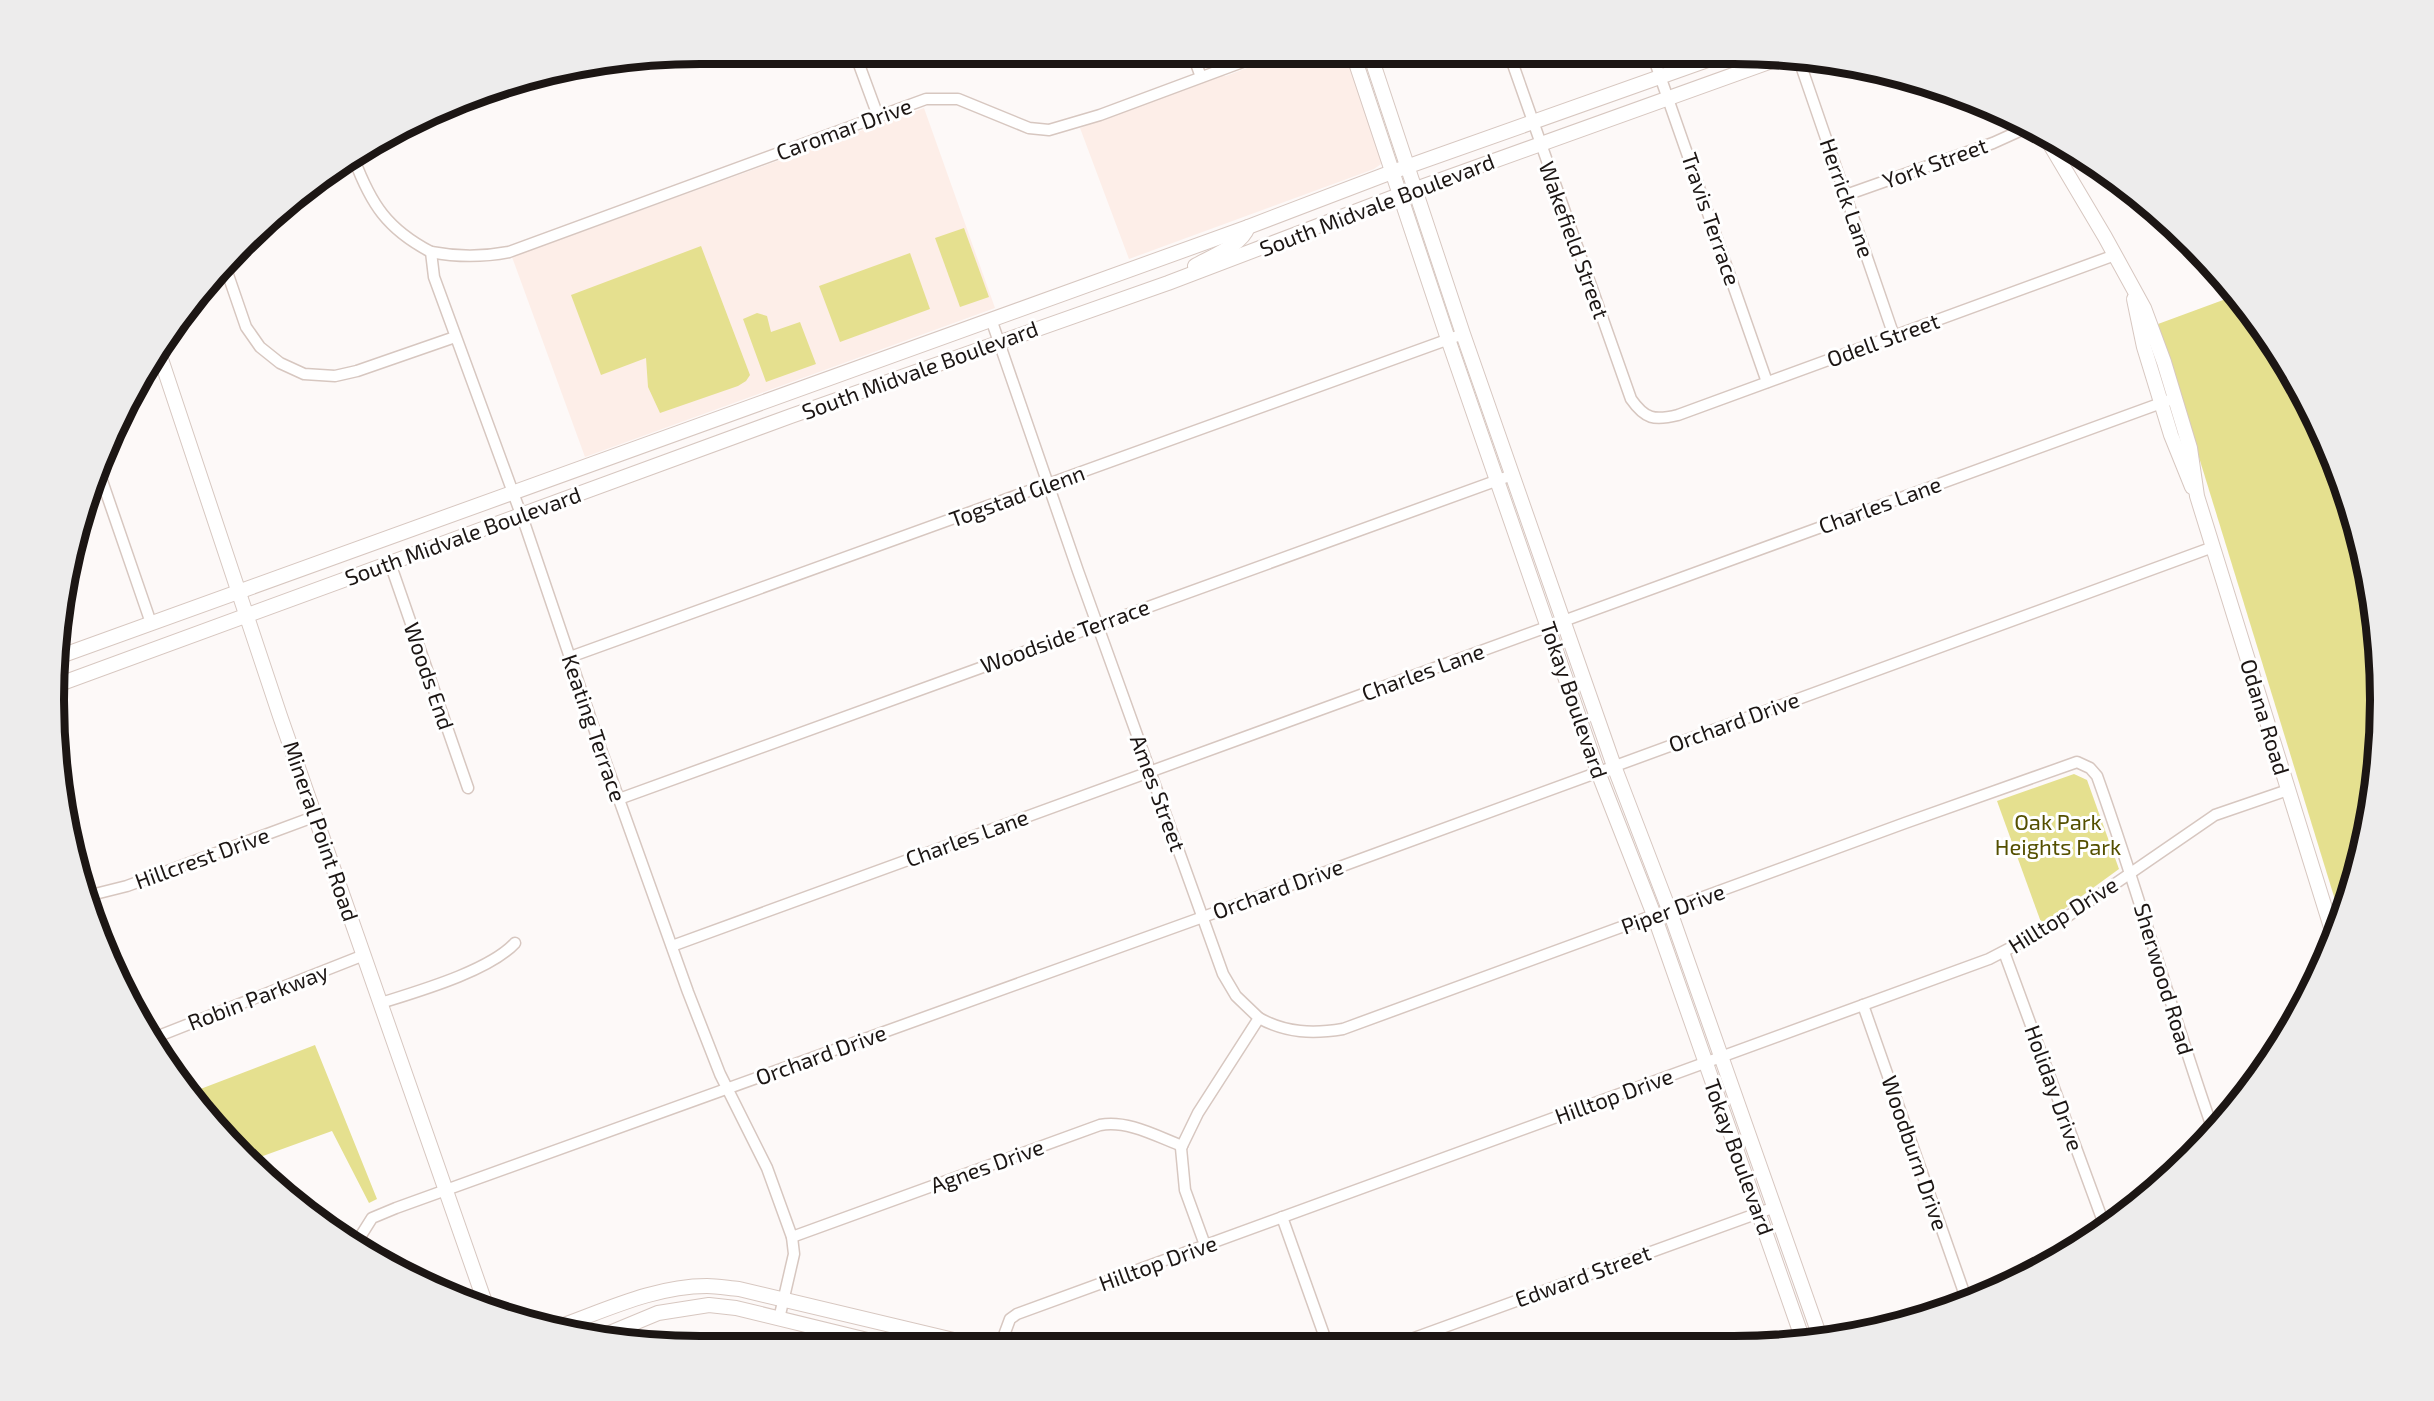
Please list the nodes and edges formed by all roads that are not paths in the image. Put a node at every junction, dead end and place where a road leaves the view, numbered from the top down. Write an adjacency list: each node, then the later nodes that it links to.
1 (859, 64): 14 (street)
2 (1197, 64): 11 (street)
3 (1237, 64): 11 (street, Caromar Drive)
4 (1356, 64): 21 (main road, Tokay Boulevard)
5 (1373, 64): 20 (main road, Tokay Boulevard)
6 (1513, 64): 15 (street, Wakefield Street)
7 (1656, 64): 12 (street, Travis Terrace)
8 (1697, 64): 12 (main road, South Midvale Boulevard)
9 (1759, 65): 13 (main road, South Midvale Boulevard)
10 (1802, 69): 24 (street, Herrick Lane)
11 (1202, 77): 14 (street, Caromar Drive)
12 (1661, 77): 13 (street, Travis Terrace); 15 (main road, South Midvale Boulevard)
13 (1668, 97): 17 (main road, South Midvale Boulevard); 38 (street, Travis Terrace)
14 (878, 116): 26 (street, Caromar Drive)
15 (1533, 123): 17 (street, Wakefield Street); 20 (main road, South Midvale Boulevard)
16 (2018, 132): 24 (street, York Street)
17 (1540, 144): 22 (main road, South Midvale Boulevard); 41 (street, Wakefield Street)
18 (2054, 151): 27 (main road, Odana Road)
19 (356, 166): 26 (street)
20 (1408, 167): 21 (main road, South Midvale Boulevard); 22 (main road, Tokay Boulevard)
21 (1392, 172): 23 (main road, Tokay Boulevard); 25 (main road, South Midvale Boulevard)
22 (1415, 189): 23 (main road, South Midvale Boulevard); 32 (main road, Tokay Boulevard)
23 (1399, 195): 29 (main road, South Midvale Boulevard); 35 (main road, Tokay Boulevard)
24 (1846, 195): 33 (street, Herrick Lane)
25 (1248, 227): 29 (main road); 31 (main road, South Midvale Boulevard)
26 (431, 252): 34 (street, Keating Terrace)
27 (2115, 255): 30 (main road, Odana Road); 33 (street, Odell Street)
28 (228, 275): 34 (street)
29 (1168, 284): 36 (main road, South Midvale Boulevard)
30 (2132, 288): 39 (main road, Odana Road); 40 (main road, Odana Road)
31 (991, 319): 36 (street, Ames Street); 46 (main road, South Midvale Boulevard)
32 (1463, 334): 35 (street, Togstad Glenn); 42 (main road, Tokay Boulevard)
33 (1894, 336): 38 (street, Odell Street)
34 (455, 337): 46 (street, Keating Terrace)
35 (1448, 339): 43 (main road, Tokay Boulevard); 45 (street, Togstad Glenn)
36 (998, 341): 45 (street, Ames Street); 48 (main road, South Midvale Boulevard)
37 (162, 363): 51 (main road, Mineral Point Road)
38 (1767, 382): 41 (street, Odell Street)
39 (2175, 398): 40 (street, Charles Lane); 47 (main road, Odana Road)
40 (2161, 403): 47 (main road, Odana Road); 53 (street, Charles Lane)
41 (1650, 417)
42 (1512, 475): 43 (street, Woodside Terrace); 53 (main road, Tokay Boulevard)
43 (1497, 480): 55 (street, Woodside Terrace); 56 (main road, Tokay Boulevard)
44 (103, 484): 54 (street)
45 (1048, 485): 55 (street, Ames Street); 58 (street, Togstad Glenn)
46 (513, 493): 48 (street, Keating Terrace); 51 (main road, South Midvale Boulevard)
47 (2197, 496): 49 (main road, Odana Road)
48 (520, 515): 50 (main road, South Midvale Boulevard); 58 (street, Keating Terrace)
49 (2213, 547): 61 (street, Orchard Drive); 65 (main road, Odana Road)
50 (390, 563): 52 (main road, South Midvale Boulevard); 64 (street, Woods End)
51 (239, 593): 52 (main road, Mineral Point Road); 54 (main road, South Midvale Boulevard)
52 (247, 615): 59 (main road, South Midvale Boulevard); 67 (main road, Mineral Point Road)
53 (1563, 621): 56 (street, Charles Lane); 61 (main road, Tokay Boulevard)
54 (151, 622): 57 (main road, South Midvale Boulevard)
55 (1097, 625): 62 (street, Ames Street); 66 (street, Woodside Terrace)
56 (1548, 627): 62 (street, Charles Lane); 63 (main road, Tokay Boulevard)
57 (66, 654)
58 (570, 657): 66 (street, Keating Terrace)
59 (65, 682)
60 (2085, 764): 68 (street, Sherwood Road); 70 (street, Piper Drive)
61 (1614, 766): 63 (street, Orchard Drive); 70 (main road, Tokay Boulevard)
62 (1151, 771): 72 (street, Ames Street); 75 (street, Charles Lane)
63 (1598, 772): 71 (main road, Tokay Boulevard); 72 (street, Orchard Drive)
64 (468, 788)
65 (2288, 790): 68 (street, Hilltop Drive); 73 (main road, Odana Road)
66 (619, 800): 75 (street, Keating Terrace)
67 (316, 816): 69 (street, Hillcrest Drive); 77 (main road, Mineral Point Road)
68 (2131, 872): 76 (street, Hilltop Drive); 85 (street, Sherwood Road)
69 (95, 894)
70 (1670, 910): 71 (street, Piper Drive); 82 (main road, Tokay Boulevard)
71 (1654, 915): 80 (street, Piper Drive); 83 (main road, Tokay Boulevard)
72 (1203, 917): 80 (street, Ames Street); 84 (street, Orchard Drive)
73 (2329, 922)
74 (515, 944): 78 (street)
75 (672, 946): 84 (street, Keating Terrace)
76 (2004, 952): 79 (street, Hilltop Drive); 91 (street, Holiday Drive)
77 (364, 955): 78 (main road, Mineral Point Road); 81 (street, Robin Parkway)
78 (381, 1003): 87 (main road, Mineral Point Road)
79 (1863, 1005): 82 (street, Hilltop Drive); 95 (street, Woodburn Drive)
80 (1259, 1018): 86 (street)
81 (161, 1035)
82 (1722, 1056): 83 (street, Hilltop Drive); 88 (main road, Tokay Boulevard)
83 (1705, 1063): 89 (main road, Tokay Boulevard); 90 (street, Hilltop Drive)
84 (727, 1089): 87 (street, Orchard Drive); 92 (street, Keating Terrace)
85 (2210, 1122)
86 (1182, 1146): 92 (street, Agnes Drive); 94 (street)
87 (447, 1191): 93 (street, Orchard Drive); 96 (main road, Mineral Point Road)
88 (1775, 1207): 89 (street, Edward Street); 102 (main road, Tokay Boulevard)
89 (1759, 1213): 103 (main road, Tokay Boulevard); 109 (street, Edward Street)
90 (1282, 1217): 94 (street, Hilltop Drive); 108 (street)
91 (2102, 1218)
92 (792, 1236): 97 (street, Keating Terrace)
93 (360, 1237)
94 (1205, 1245): 107 (street, Hilltop Drive)
95 (1964, 1293)
96 (485, 1299)
97 (784, 1300): 98 (street, Keating Terrace); 99 (main road); 100 (main road)
98 (780, 1319): 101 (main road); 104 (main road)
99 (570, 1323)
100 (884, 1323): 105 (street); 106 (main road)
101 (615, 1331)
102 (1818, 1331)
103 (1800, 1333)
104 (847, 1336)
105 (883, 1336)
106 (938, 1336)
107 (1003, 1336)
108 (1324, 1336)
109 (1420, 1336)

